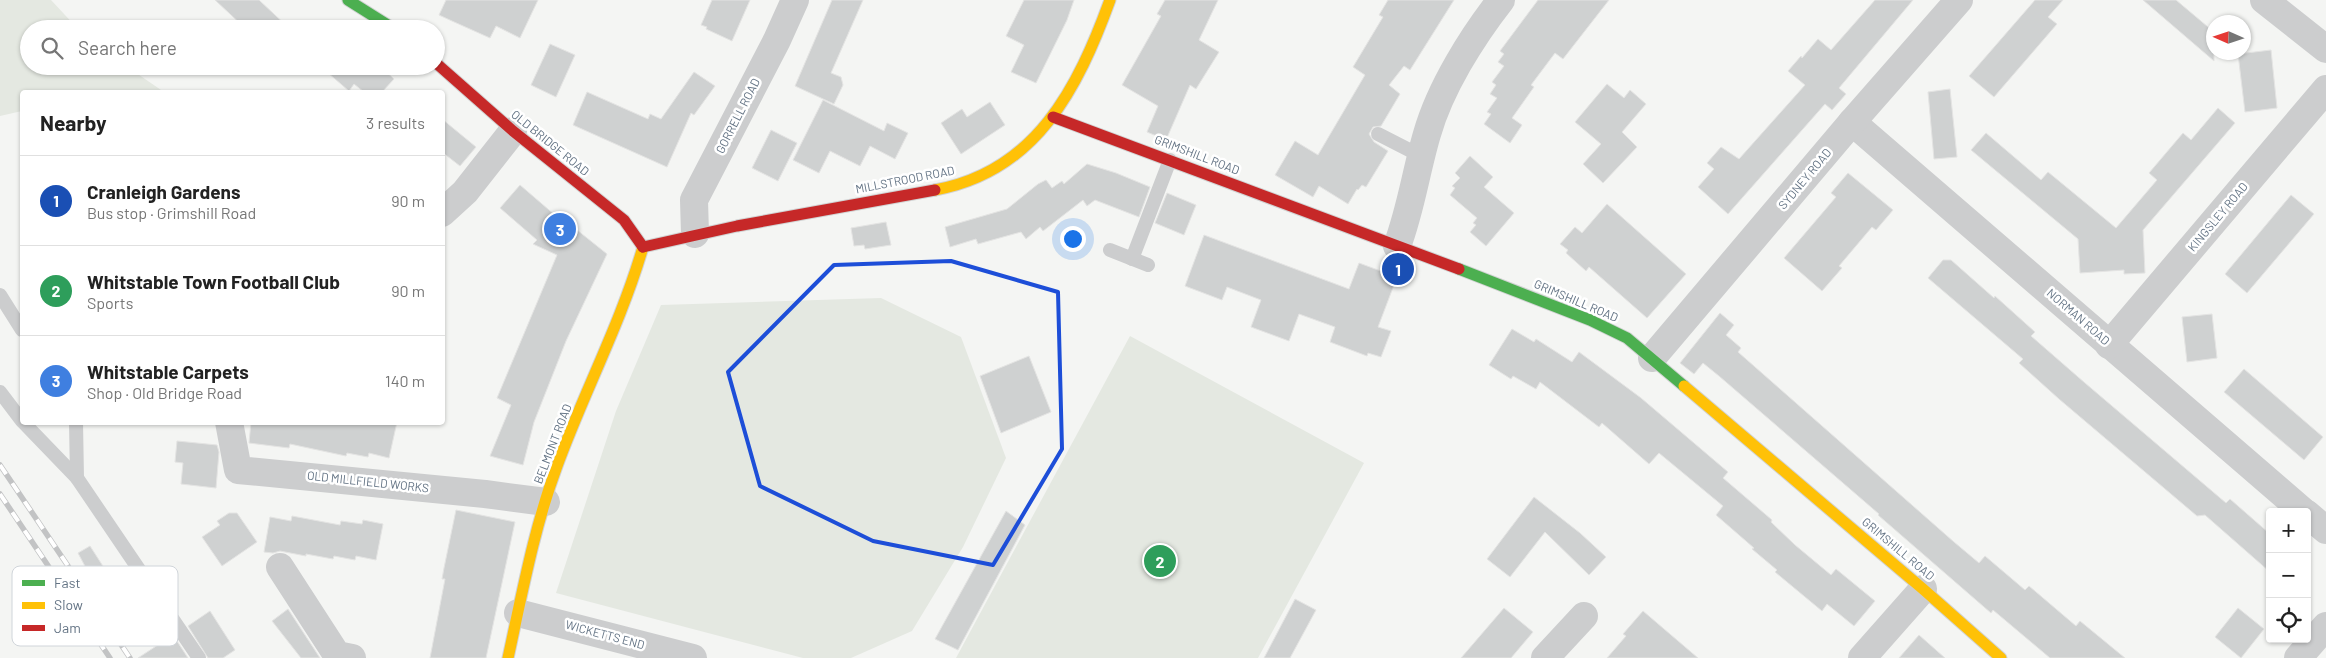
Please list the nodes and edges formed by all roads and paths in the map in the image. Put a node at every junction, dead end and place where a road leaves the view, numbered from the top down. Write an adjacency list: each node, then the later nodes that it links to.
1 (348, 0): 7 (street)
2 (795, 0): 18 (street, GORRELL ROAD)
3 (1110, 0): 11 (street, MILLSTROOD ROAD)
4 (1501, 0): 15 (street)
5 (1959, 0): 12 (street, SYDNEY ROAD)
6 (2264, 0): 8 (street)
7 (380, 20)
8 (2326, 49)
9 (445, 71): 13 (street, OLD BRIDGE ROAD)
10 (2326, 89): 26 (street, KINGSLEY ROAD)
11 (1053, 117): 16 (street, GRIMSHILL ROAD); 18 (street, MILLSTROOD ROAD)
12 (1852, 122): 26 (street, NORMAN ROAD); 27 (street, SYDNEY ROAD)
13 (513, 131): 17 (street); 20 (street, OLD BRIDGE ROAD)
14 (1378, 134): 15 (lane)
15 (1421, 156): 19 (street)
16 (1170, 160): 19 (street, GRIMSHILL ROAD); 22 (lane)
17 (445, 211)
18 (695, 234): 20 (street, MILLSTROOD ROAD)
19 (1397, 246): 27 (street, GRIMSHILL ROAD)
20 (642, 247): 34 (street, BELMONT ROAD)
21 (1110, 250): 22 (lane)
22 (1132, 259): 23 (lane)
23 (1148, 265)
24 (0, 295): 25 (lane)
25 (20, 327)
26 (2109, 345): 35 (street, NORMAN ROAD)
27 (1652, 358): 40 (street, GRIMSHILL ROAD)
28 (0, 392): 29 (lane)
29 (20, 418)
30 (26, 425): 33 (lane)
31 (76, 425): 33 (lane)
32 (230, 425): 34 (street, OLD MILLFIELD WORKS)
33 (77, 478): 38 (lane)
34 (546, 502): 41 (street, BELMONT ROAD)
35 (2299, 508)
36 (2311, 517): 37 (street)
37 (2326, 530)
38 (137, 566)
39 (280, 567): 47 (street)
40 (1923, 589): 52 (street); 53 (street, GRIMSHILL ROAD)
41 (518, 613): 43 (street, WICKETTS END); 48 (street, BELMONT ROAD)
42 (1584, 616): 51 (street)
43 (561, 624): 49 (street, WICKETTS END); 50 (lane)
44 (178, 626): 46 (lane)
45 (2326, 626): 54 (street)
46 (200, 658)
47 (352, 658)
48 (508, 658)
49 (693, 658)
50 (708, 658)
51 (1545, 658)
52 (1862, 658)
53 (2001, 658)
54 (2298, 658)

